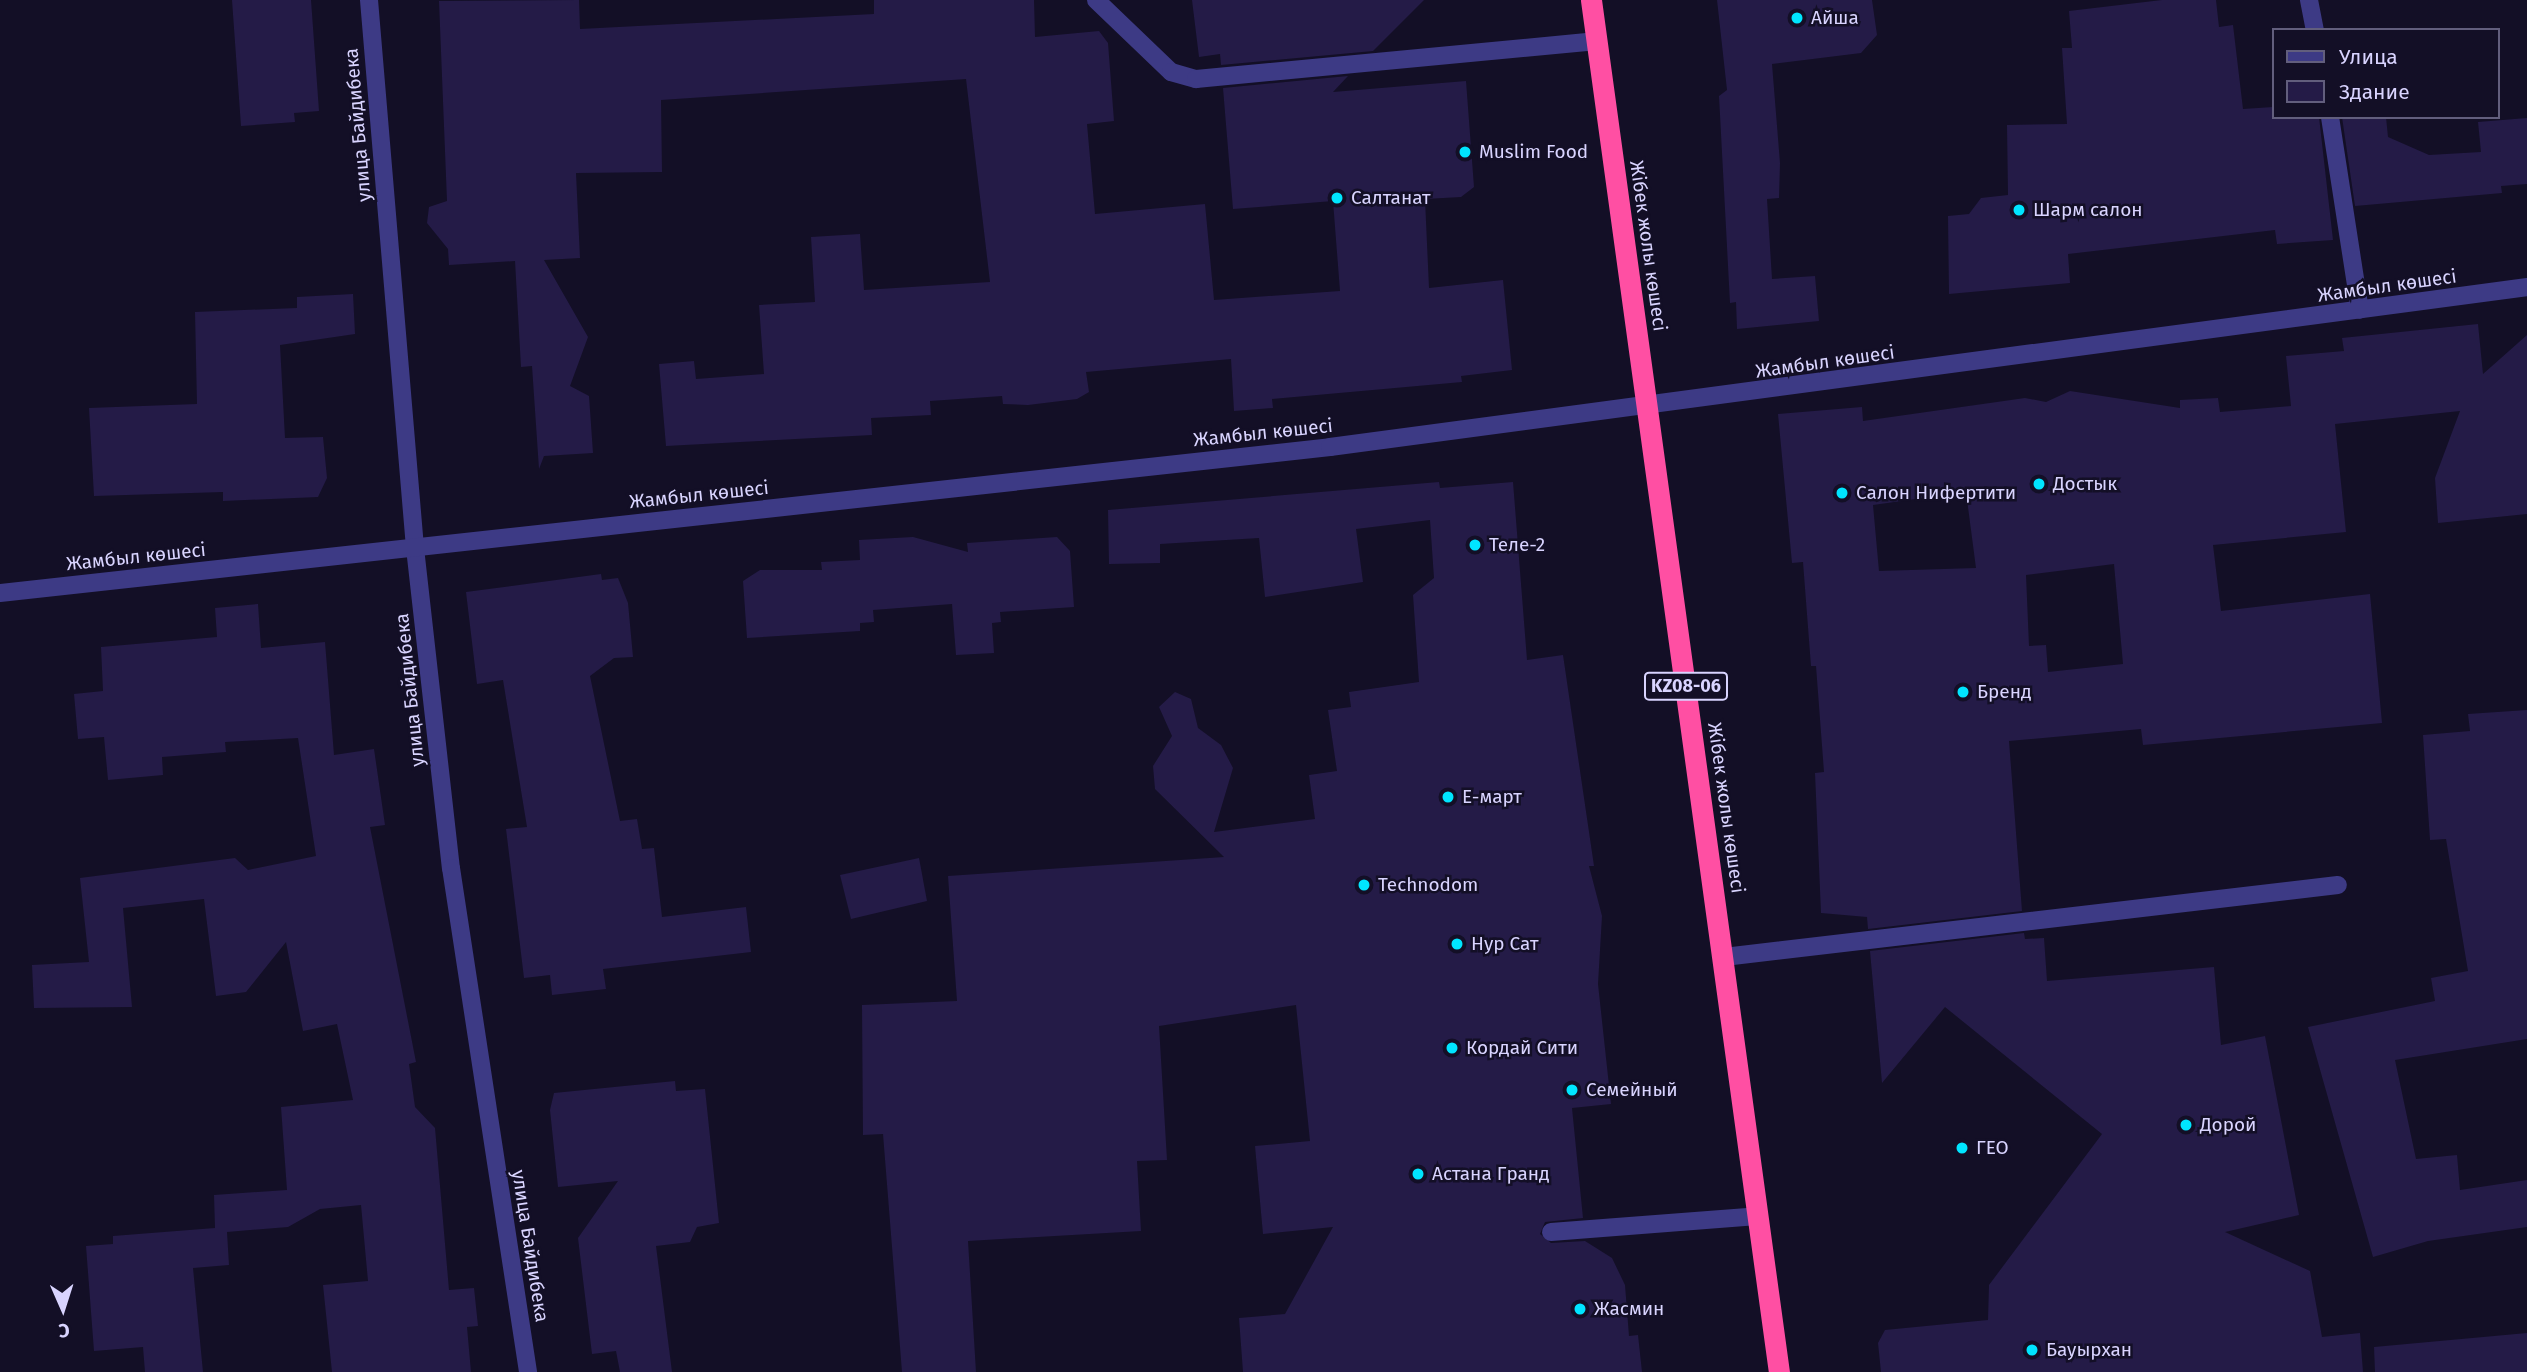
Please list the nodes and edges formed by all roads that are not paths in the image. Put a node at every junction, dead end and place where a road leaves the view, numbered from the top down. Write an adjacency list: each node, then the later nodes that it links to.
1 (369, 0): 11 (street, улица Байдибека)
2 (1096, 0): 6 (street)
3 (1591, 0): 6 (highway, Жібек жолы көшесі / KZ08-06)
4 (2309, 0): 5 (street)
5 (2315, 28)
6 (1597, 41): 10 (highway, Жібек жолы көшесі / KZ08-06)
7 (2330, 119): 9 (street)
8 (2527, 288): 9 (street, Жамбыл көшесі)
9 (2360, 310): 10 (street, Жамбыл көшесі)
10 (1647, 408): 11 (street, Жамбыл көшесі); 14 (highway, Жібек жолы көшесі / KZ08-06)
11 (415, 548): 12 (street, Жамбыл көшесі); 17 (street, улица Байдибека)
12 (0, 593)
13 (2338, 885): 14 (street)
14 (1724, 957): 15 (highway, Жібек жолы көшесі / KZ08-06)
15 (1757, 1216): 16 (street); 18 (highway, Жібек жолы көшесі / KZ08-06)
16 (1551, 1232)
17 (528, 1372)
18 (1779, 1372)

